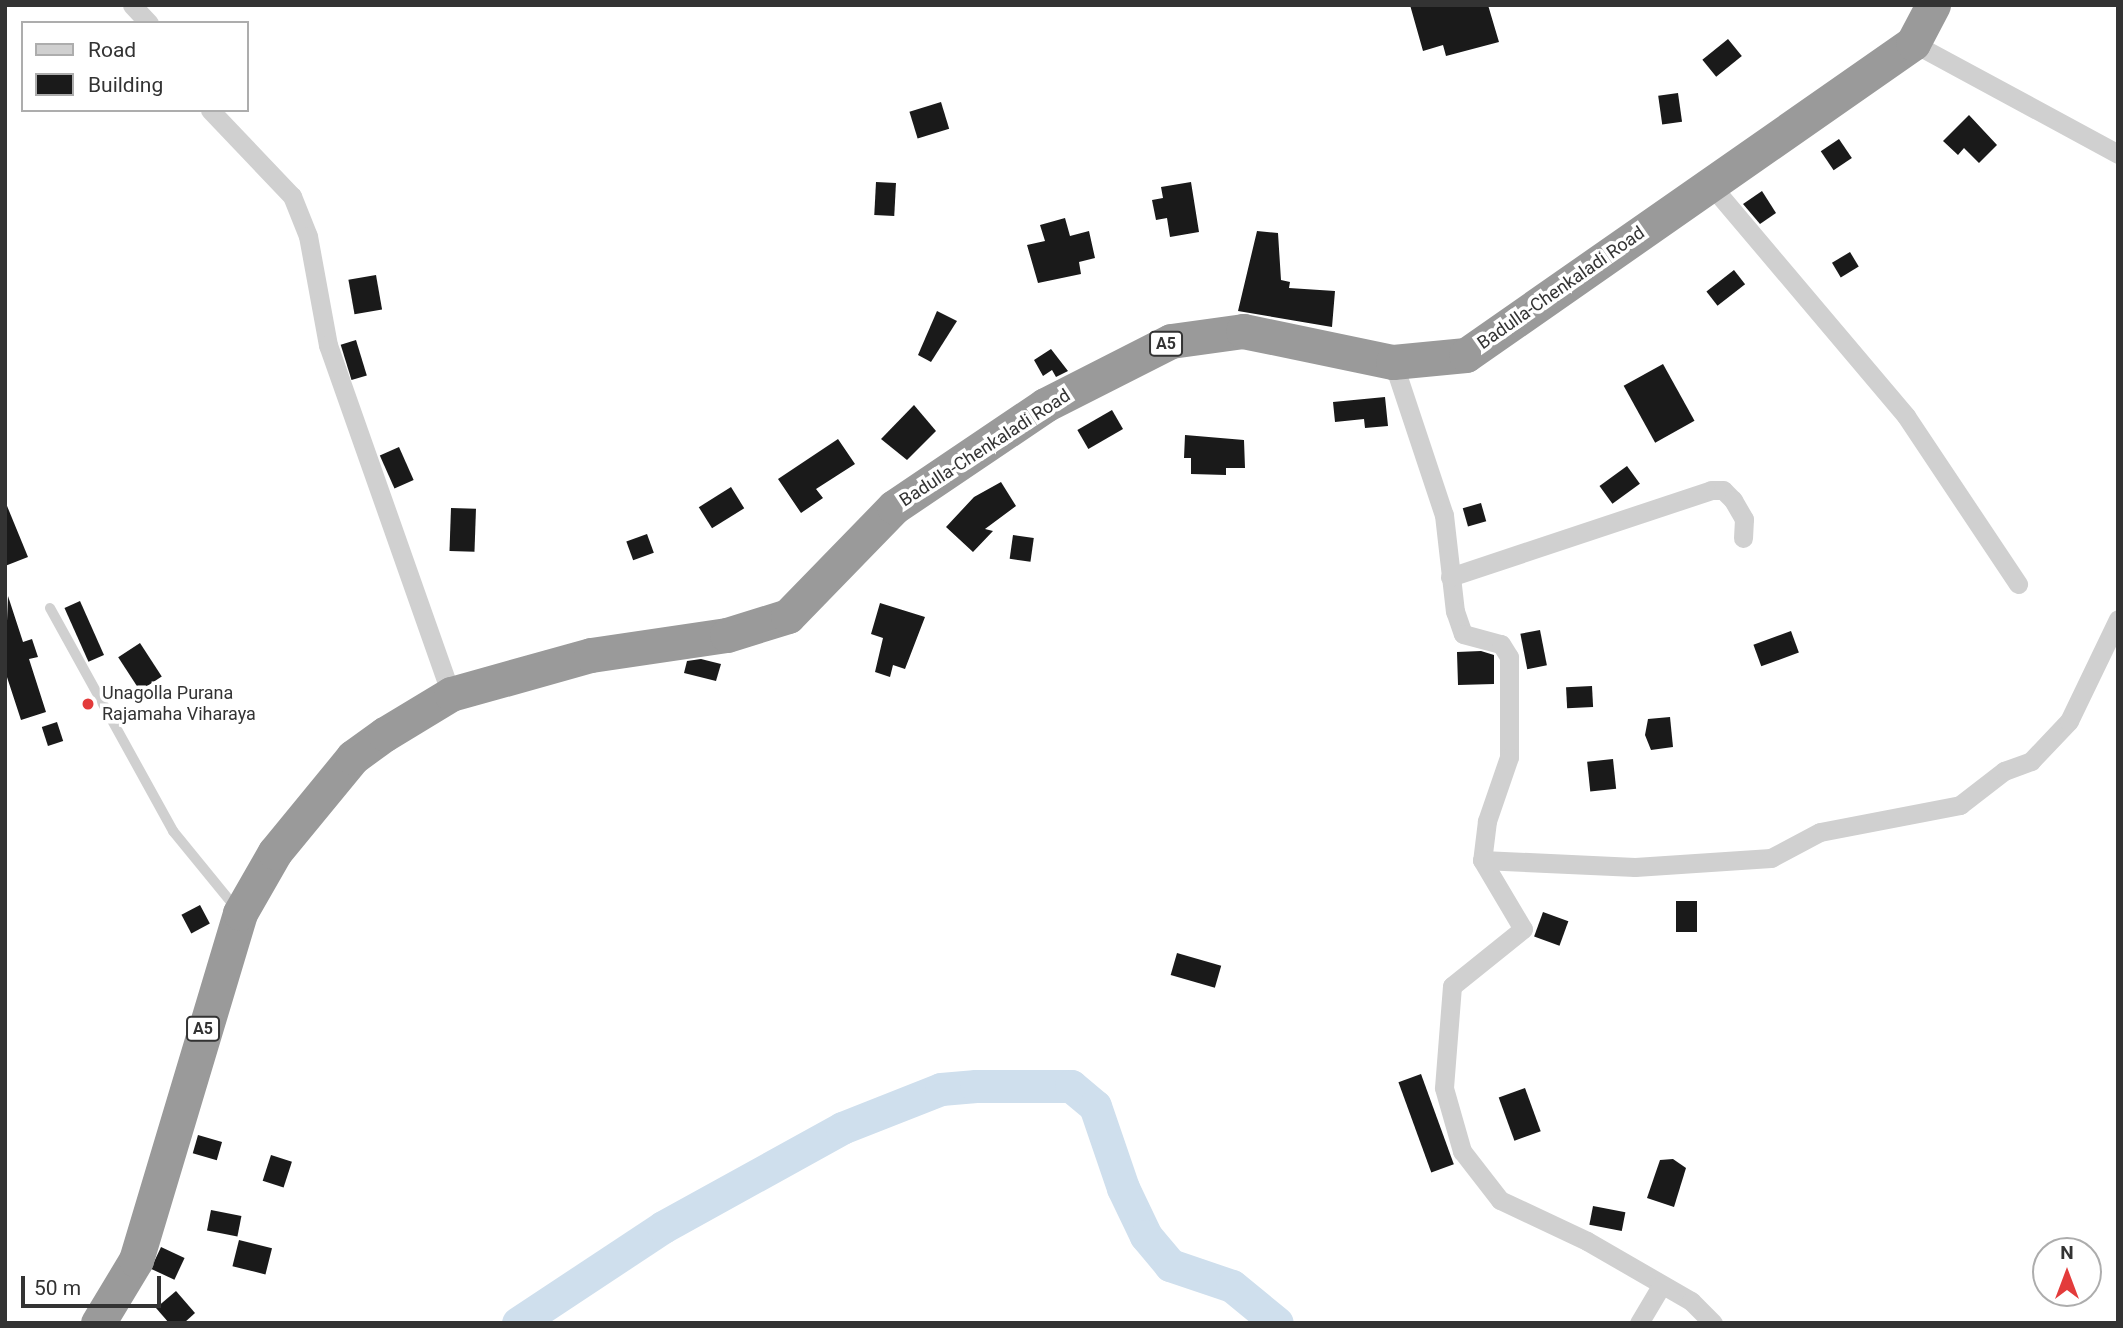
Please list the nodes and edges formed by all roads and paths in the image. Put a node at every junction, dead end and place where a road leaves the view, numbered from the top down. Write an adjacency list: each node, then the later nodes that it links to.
1 (132, 5): 3 (street)
2 (1933, 5): 4 (highway, Badulla-Chenkaladi Road / A5)
3 (147, 21)
4 (1913, 43): 6 (street); 7 (highway, Badulla-Chenkaladi Road / A5)
5 (212, 112): 14 (street)
6 (2118, 154)
7 (1710, 184): 8 (highway, Badulla-Chenkaladi Road / A5); 11 (street)
8 (1393, 362): 10 (street); 14 (highway, Badulla-Chenkaladi Road / A5)
9 (1742, 538): 10 (street)
10 (1450, 577): 15 (street)
11 (2018, 584)
12 (50, 608): 16 (lane)
13 (2118, 619): 15 (street)
14 (451, 694): 16 (highway, Badulla-Chenkaladi Road / A5)
15 (1482, 860): 17 (street)
16 (240, 913): 18 (highway, Badulla-Chenkaladi Road / A5)
17 (1661, 1286): 19 (street); 20 (street)
18 (98, 1323)
19 (1639, 1323)
20 (1713, 1323)

